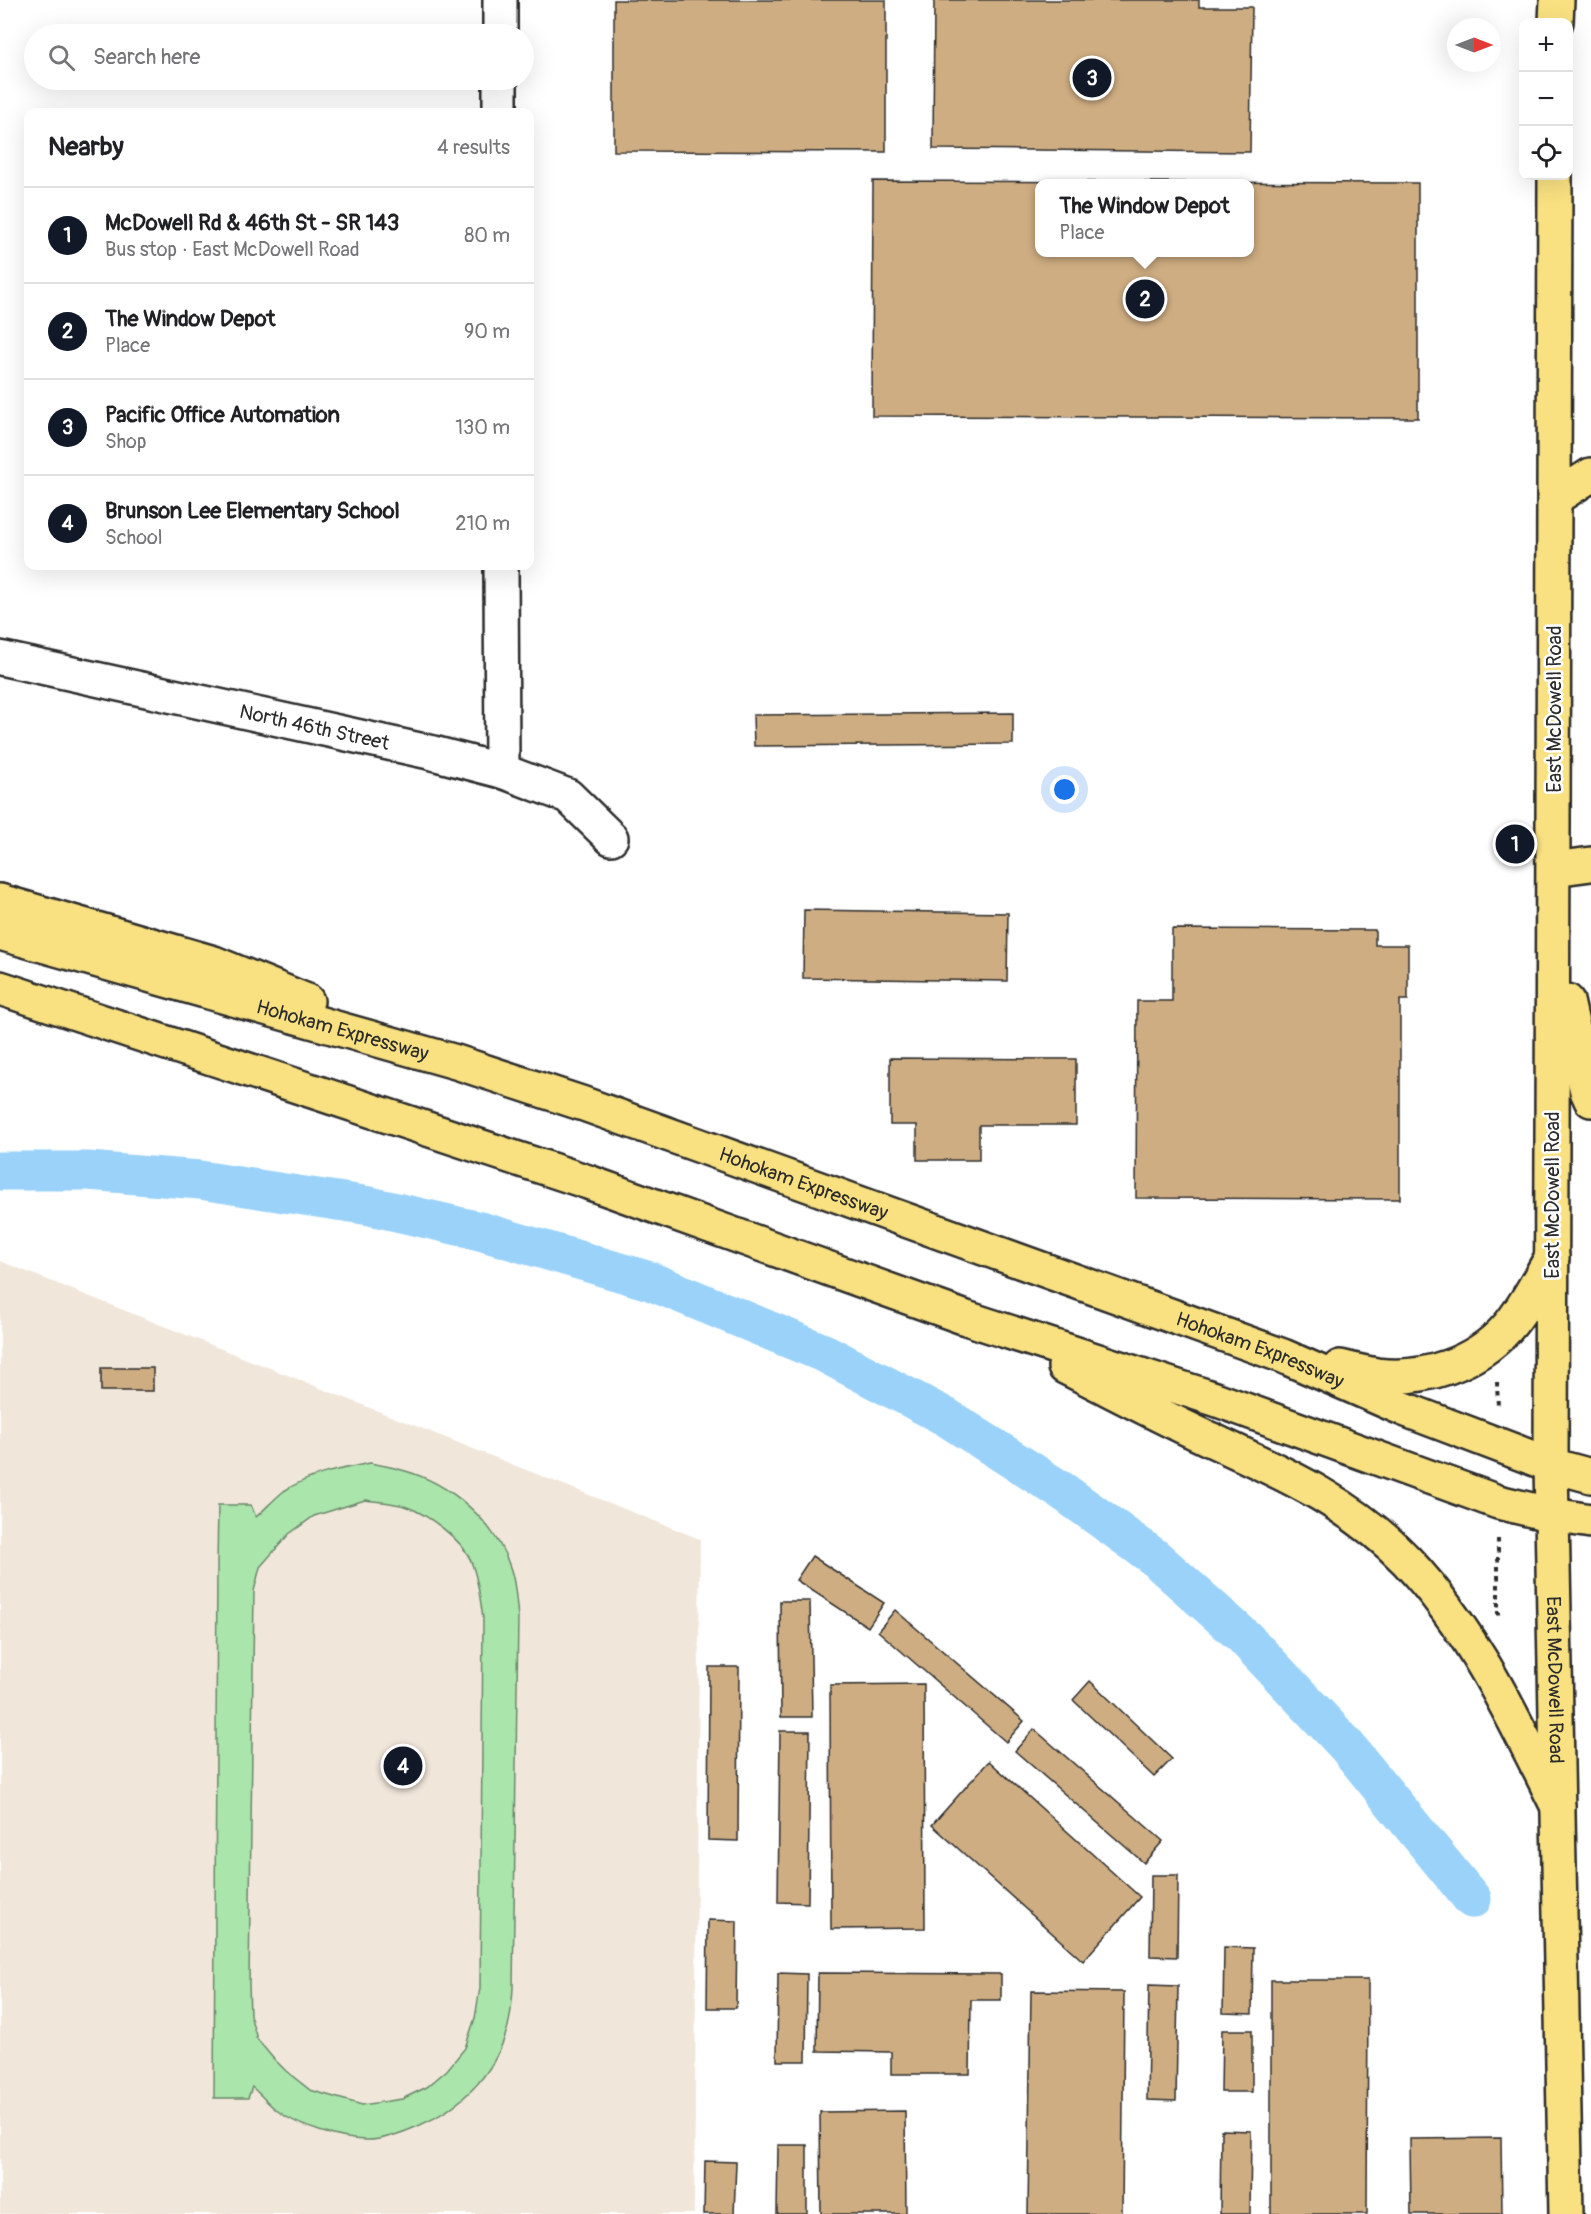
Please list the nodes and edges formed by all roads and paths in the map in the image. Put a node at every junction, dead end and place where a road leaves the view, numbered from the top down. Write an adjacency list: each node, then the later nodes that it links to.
1 (500, 0): 4 (street)
2 (1557, 0): 3 (main road)
3 (1556, 18)
4 (500, 24)
5 (500, 90): 6 (street)
6 (500, 108)
7 (1555, 180): 9 (main road, East McDowell Road)
8 (1591, 475): 9 (main road)
9 (1555, 498): 15 (main road, East McDowell Road)
10 (501, 570): 12 (street)
11 (0, 658): 12 (street, North 46th Street)
12 (502, 771): 13 (street, North 46th Street)
13 (611, 838)
14 (1591, 864): 15 (main road)
15 (1554, 869): 18 (main road, East McDowell Road)
16 (0, 901): 22 (main road)
17 (0, 933): 22 (main road, Hohokam Expressway)
18 (1554, 943): 23 (main road); 24 (main road, East McDowell Road)
19 (0, 988): 21 (main road)
20 (0, 1011): 21 (main road)
21 (199, 1054): 25 (main road)
22 (456, 1062): 26 (main road, Hohokam Expressway)
23 (1591, 1100)
24 (1552, 1257): 26 (main road); 29 (main road, East McDowell Road)
25 (966, 1318): 31 (main road); 35 (main road)
26 (1283, 1356): 29 (main road, Hohokam Expressway)
27 (1497, 1377): 28 (path)
28 (1498, 1410)
29 (1551, 1465): 30 (main road, Hohokam Expressway); 31 (main road, East McDowell Road)
30 (1591, 1476)
31 (1553, 1515): 32 (main road); 35 (main road, East McDowell Road)
32 (1591, 1521)
33 (1498, 1533): 34 (path)
34 (1498, 1626)
35 (1558, 1808): 36 (main road, East McDowell Road)
36 (1566, 2214)

